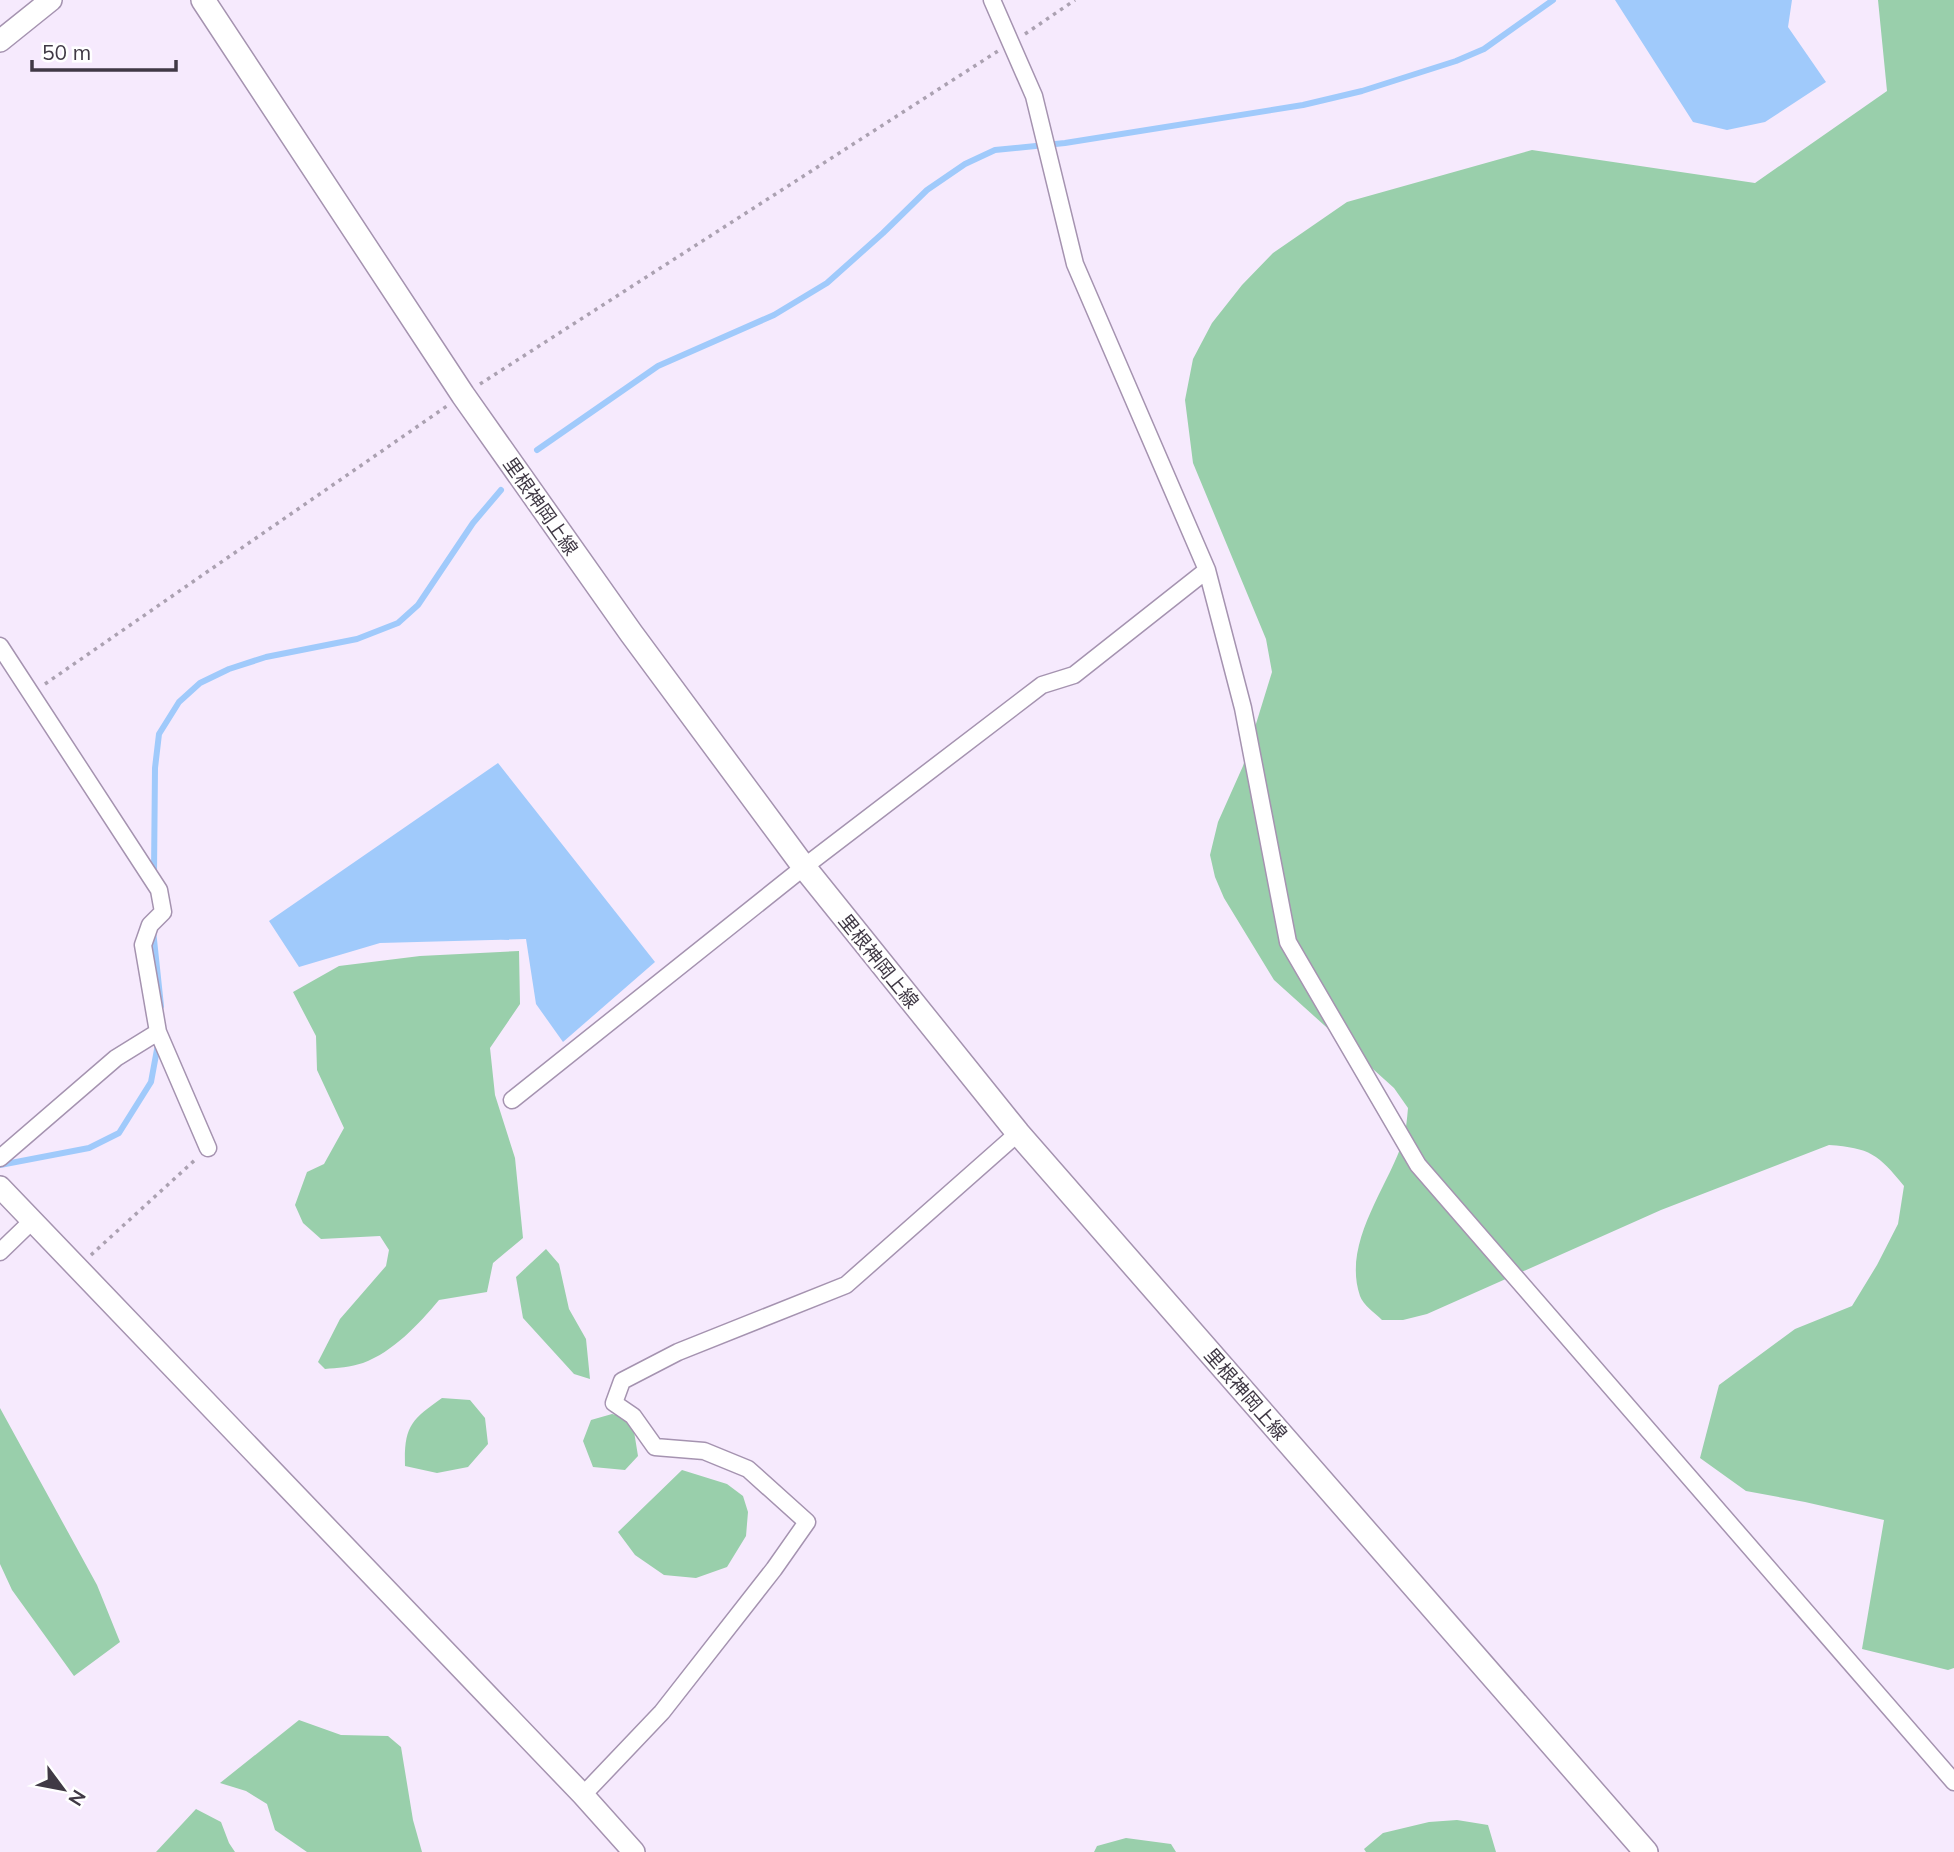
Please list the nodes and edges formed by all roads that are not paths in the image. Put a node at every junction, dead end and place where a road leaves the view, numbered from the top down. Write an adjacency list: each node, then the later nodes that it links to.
1 (51, 0): 4 (street)
2 (203, 0): 7 (main road, 里根神岡上線)
3 (992, 0): 5 (street)
4 (0, 41)
5 (1207, 570): 7 (street); 16 (street)
6 (0, 646): 8 (street)
7 (804, 867): 9 (street); 10 (main road, 里根神岡上線)
8 (158, 1032): 11 (street); 12 (street)
9 (512, 1100)
10 (1017, 1133): 17 (street); 19 (main road, 里根神岡上線)
11 (208, 1148)
12 (0, 1158)
13 (0, 1187): 14 (street)
14 (32, 1221): 15 (street); 17 (street)
15 (0, 1252)
16 (1954, 1782)
17 (583, 1795): 18 (street)
18 (635, 1852)
19 (1646, 1852)

